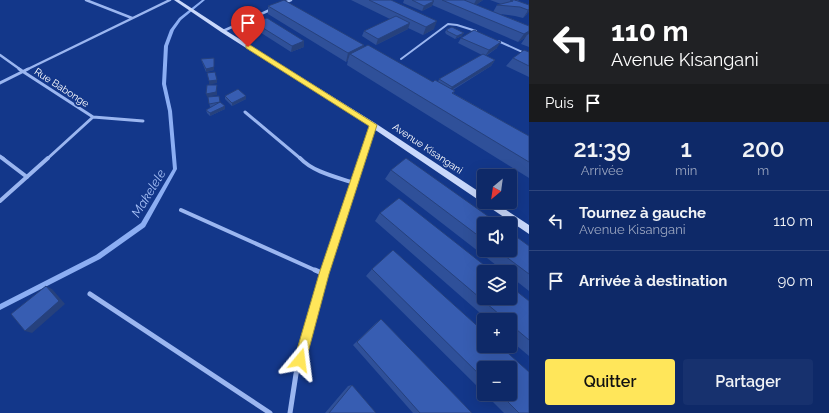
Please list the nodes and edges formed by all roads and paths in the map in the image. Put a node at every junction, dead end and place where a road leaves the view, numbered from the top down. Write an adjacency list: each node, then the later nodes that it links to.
1 (86, 0): 5 (street)
2 (170, 0): 5 (street)
3 (176, 0): 6 (street, Avenue Kisangani)
4 (291, 0): 6 (street)
5 (132, 18): 12 (street)
6 (223, 31): 17 (street, Avenue Kisangani)
7 (476, 31): 11 (lane)
8 (496, 40): 10 (lane)
9 (0, 55): 12 (street, Rue Babonge)
10 (529, 55)
11 (401, 59)
12 (23, 72): 13 (street); 15 (street, Rue Babonge)
13 (0, 83)
14 (245, 112): 20 (street)
15 (93, 117): 16 (street, Rue Babonge); 19 (street)
16 (143, 121)
17 (373, 125): 20 (street); 21 (street, Avenue Kisangani)
18 (0, 156): 19 (street)
19 (27, 177): 22 (street)
20 (354, 183): 26 (street)
21 (477, 195)
22 (0, 201)
23 (498, 209): 25 (street)
24 (181, 210): 26 (street)
25 (529, 230)
26 (324, 274): 29 (street)
27 (90, 294): 28 (street)
28 (270, 413)
29 (290, 413)

